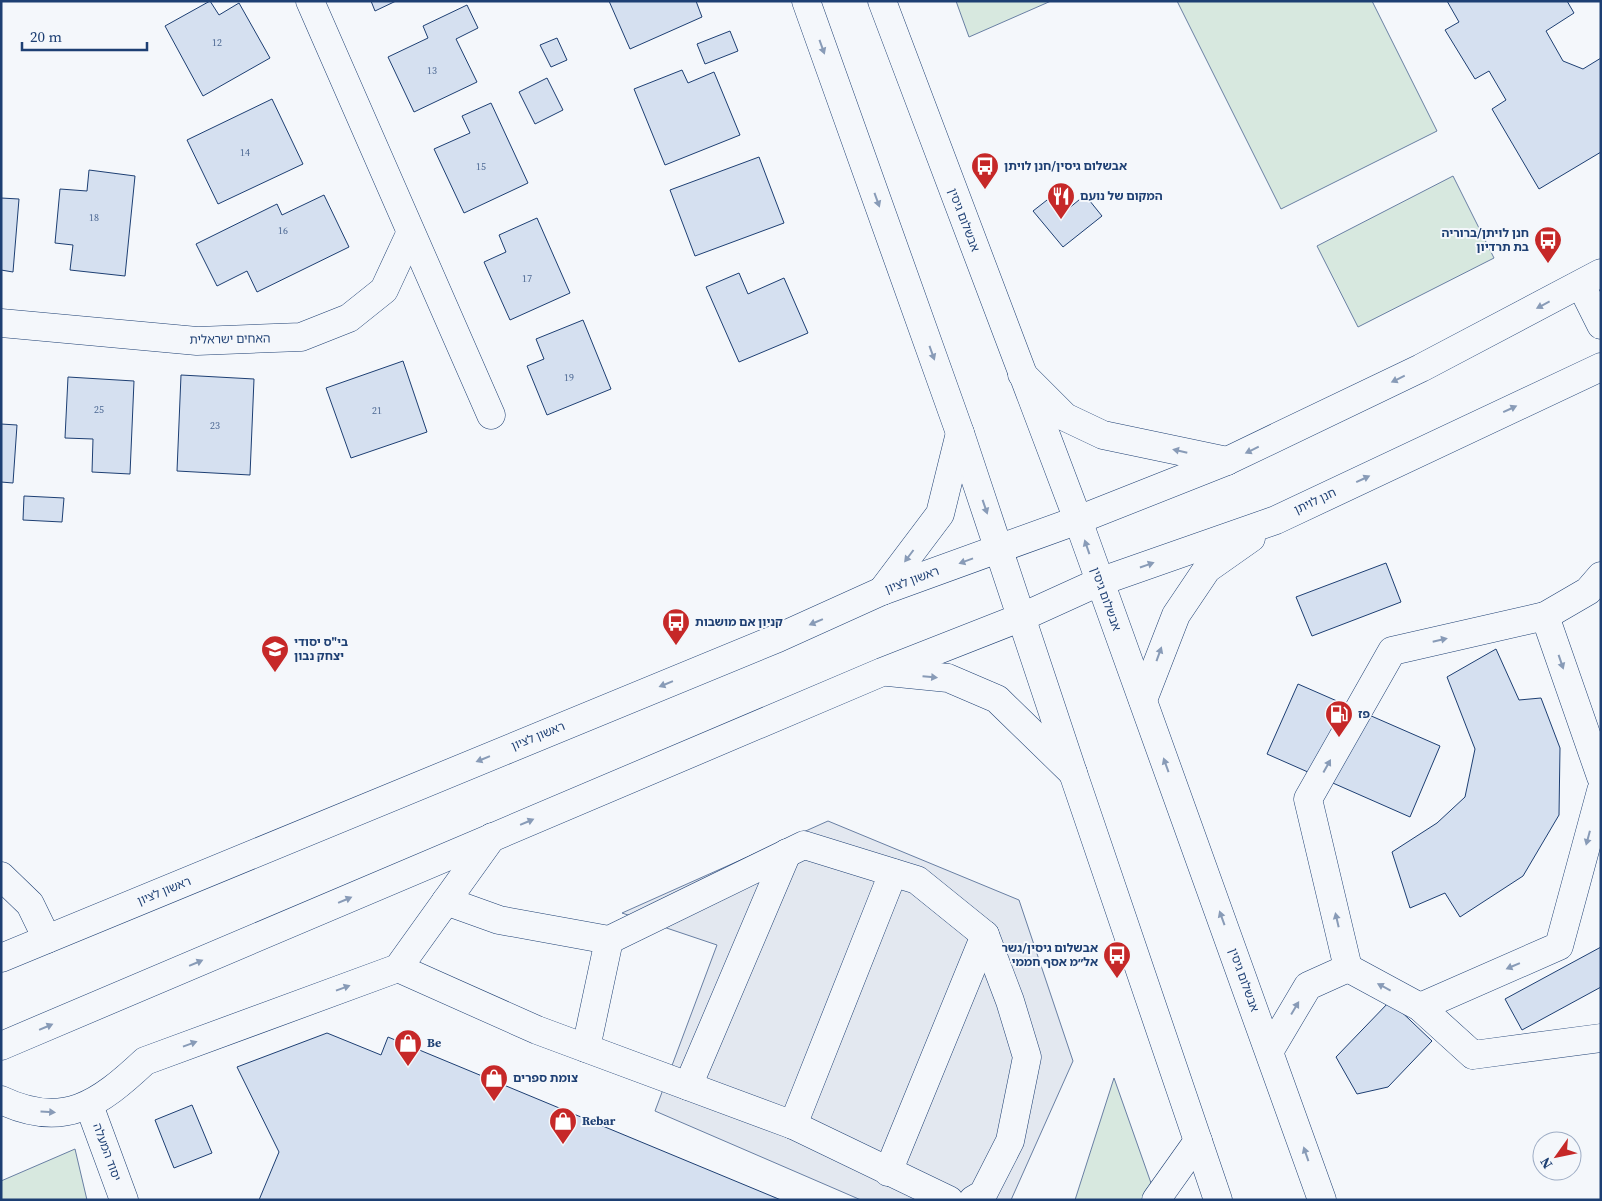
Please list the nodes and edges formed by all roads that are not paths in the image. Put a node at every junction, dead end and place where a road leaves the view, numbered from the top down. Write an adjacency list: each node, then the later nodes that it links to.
1 (310, 1): 4 (main road)
2 (806, 1): 11 (main road, one-way to 11)
3 (882, 1): 9 (main road, אבשלום גיסין)
4 (410, 234): 6 (main road, האחים ישראלית); 10 (main road)
5 (1591, 279): 7 (main road); 12 (main road, one-way to 12)
6 (1, 323)
7 (1601, 325)
8 (1601, 366): 14 (main road, חנן לויתן, one-way to 8)
9 (1022, 374): 12 (main road, one-way to 9); 13 (main road, אבשלום גיסין)
10 (491, 415)
11 (960, 432): 15 (main road, one-way to 15); 18 (main road, one-way to 18)
12 (1227, 461): 13 (main road)
13 (1078, 520): 15 (main road, ראשון לציון); 17 (main road, אבשלום גיסין, one-way to 13)
14 (1276, 520): 17 (main road, חנן לויתן, one-way to 14); 22 (main road, one-way to 14)
15 (1000, 548): 18 (main road, ראשון לציון, one-way to 18); 20 (main road)
16 (1601, 576): 19 (main road)
17 (1099, 582): 20 (main road, חנן לויתן); 22 (main road, אבשלום גיסין)
18 (882, 591): 32 (main road, ראשון לציון, one-way to 32)
19 (1545, 616): 24 (main road, one-way to 24); 36 (main road, one-way to 19)
20 (1022, 617): 21 (main road); 23 (main road)
21 (882, 672): 23 (main road, one-way to 23); 26 (main road, one-way to 21)
22 (1143, 700): 41 (main road, אבשלום גיסין, one-way to 22)
23 (1073, 773): 46 (main road)
24 (1601, 776)
25 (1601, 791): 37 (main road, one-way to 37)
26 (492, 837): 30 (main road); 39 (main road, one-way to 26)
27 (787, 853): 28 (main road); 33 (main road); 42 (main road)
28 (893, 873): 31 (main road); 45 (main road)
29 (1, 876): 32 (main road)
30 (446, 901): 33 (main road); 35 (main road)
31 (985, 935): 47 (main road); 50 (main road)
32 (47, 939): 34 (main road, ראשון לציון)
33 (609, 940): 40 (main road)
34 (1, 958)
35 (398, 968): 40 (main road); 44 (main road, one-way to 35)
36 (1348, 968): 37 (main road, one-way to 36); 41 (main road, one-way to 36)
37 (1420, 1007): 38 (main road)
38 (1601, 1038)
39 (1, 1046)
40 (586, 1048): 42 (main road)
41 (1270, 1050): 53 (main road, אבשלום גיסין, one-way to 41)
42 (688, 1086): 45 (main road)
43 (1, 1100): 44 (main road, one-way to 44)
44 (89, 1105): 48 (main road, יסוד המעלה)
45 (793, 1124): 47 (main road)
46 (1198, 1141): 51 (main road); 52 (main road)
47 (888, 1172): 49 (main road)
48 (124, 1200)
49 (949, 1200)
50 (973, 1200)
51 (1156, 1200)
52 (1218, 1200)
53 (1322, 1200)

